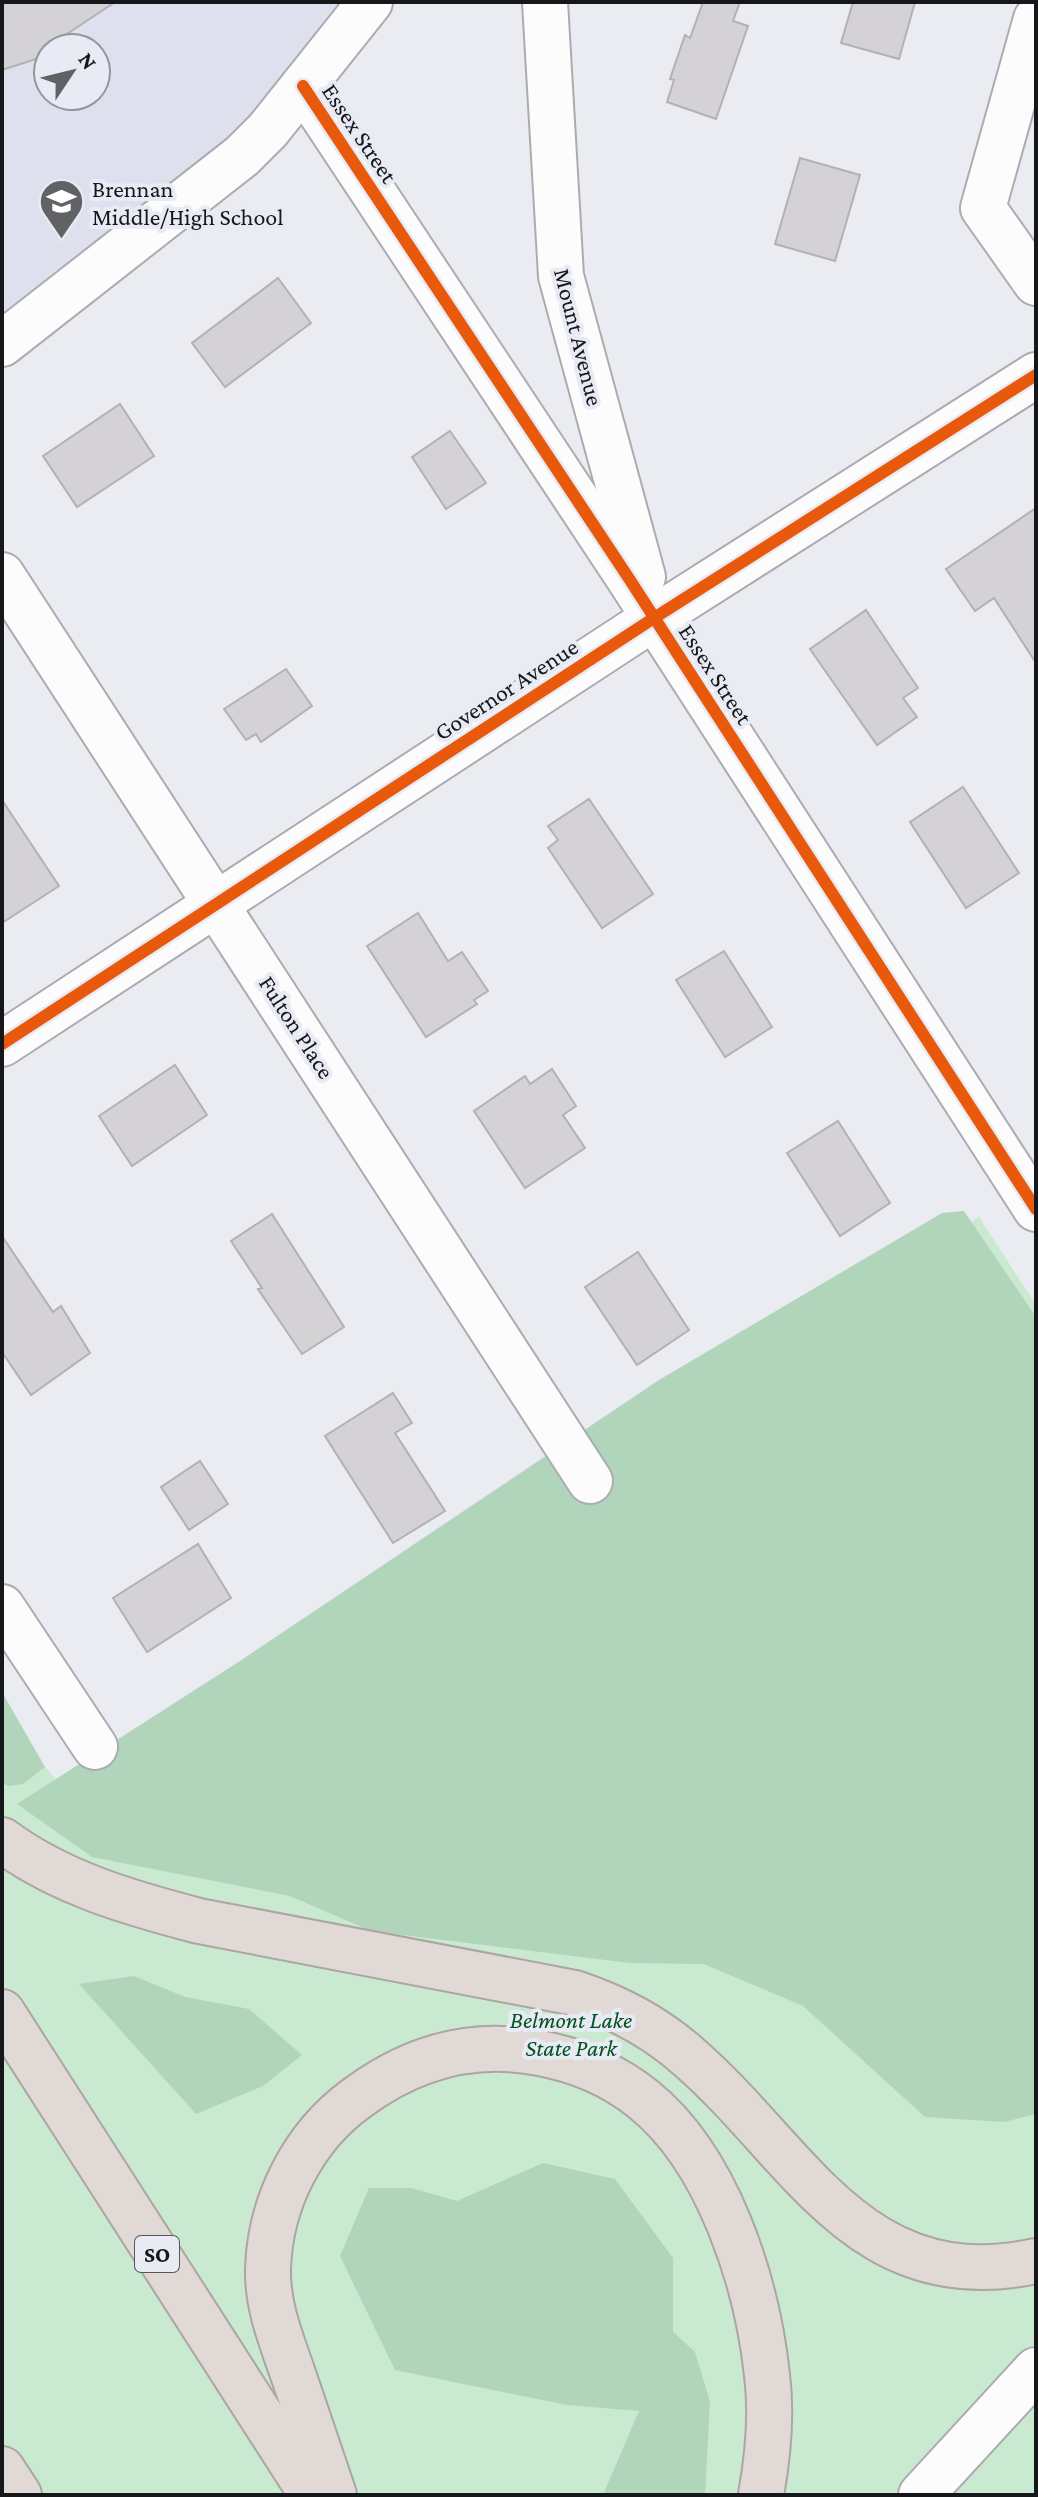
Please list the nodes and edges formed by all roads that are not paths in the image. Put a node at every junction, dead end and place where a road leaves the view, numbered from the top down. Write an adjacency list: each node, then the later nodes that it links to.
1 (370, 2): 4 (street)
2 (545, 2): 9 (street, Mount Avenue)
3 (1036, 19): 5 (street)
4 (303, 86): 6 (street); 9 (street, Essex Street)
5 (1036, 283)
6 (2, 344)
7 (1036, 375): 9 (street, Governor Avenue)
8 (2, 575): 10 (street, Fulton Place)
9 (654, 618): 10 (street, Governor Avenue); 12 (street, Essex Street)
10 (217, 905): 11 (street, Governor Avenue); 13 (street, Fulton Place)
11 (2, 1044)
12 (1036, 1209)
13 (590, 1481)
14 (2, 1607): 15 (street)
15 (95, 1747)
16 (2, 1840): 18 (highway)
17 (2, 2012): 22 (highway, SO)
18 (1036, 2261)
19 (1036, 2370): 25 (street)
20 (2, 2469): 21 (highway)
21 (19, 2495)
22 (312, 2495)
23 (334, 2495): 24 (highway)
24 (761, 2495)
25 (921, 2495)

